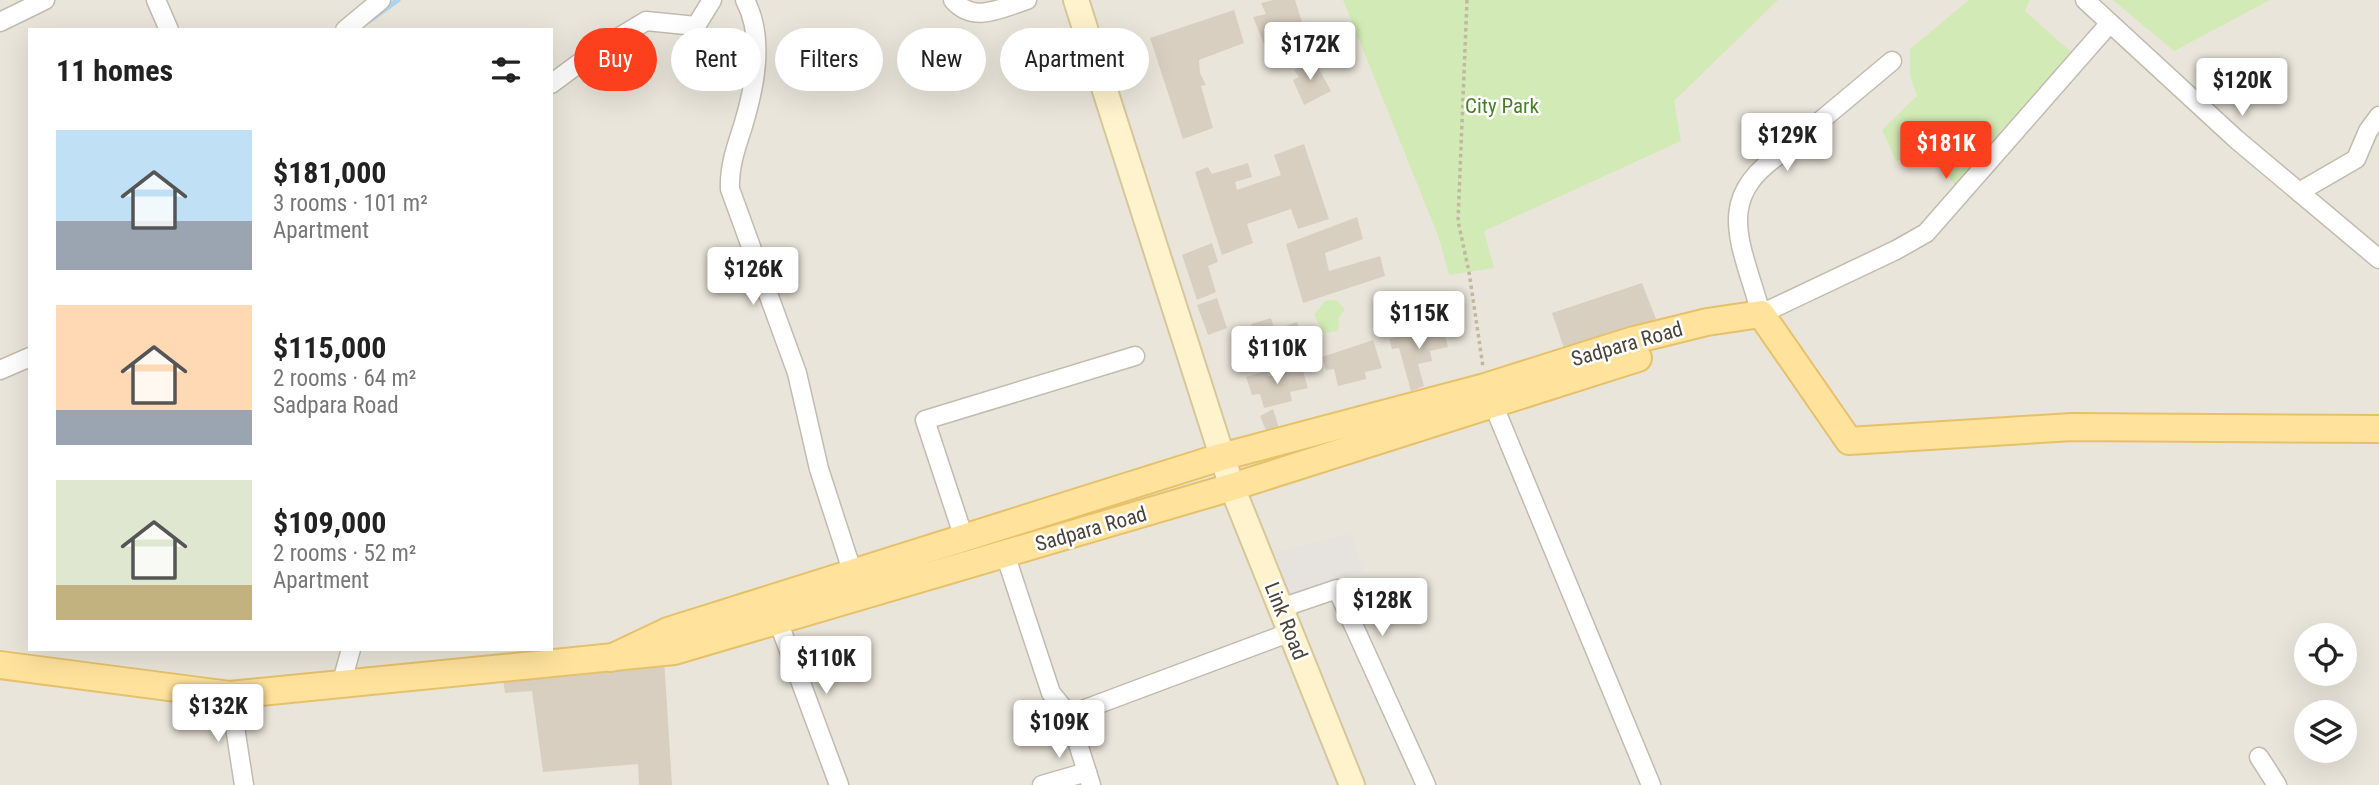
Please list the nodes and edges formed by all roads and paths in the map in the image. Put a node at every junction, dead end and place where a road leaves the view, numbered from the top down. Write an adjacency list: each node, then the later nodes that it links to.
1 (44, 0): 11 (street)
2 (156, 0): 13 (street)
3 (381, 0): 14 (street)
4 (712, 0): 16 (street)
5 (745, 0): 30 (street)
6 (953, 0): 7 (street)
7 (1027, 0)
8 (1076, 0): 26 (main road, Link Road)
9 (1467, 0): 24 (path)
10 (2085, 0): 12 (street)
11 (0, 22)
12 (2110, 23): 18 (street); 20 (street)
13 (168, 28)
14 (347, 28)
15 (1892, 61): 20 (street)
16 (553, 83)
17 (2379, 116): 18 (street)
18 (2299, 192): 19 (street)
19 (2379, 259)
20 (1761, 314): 24 (main road, Sadpara Road); 25 (main road)
21 (1135, 356): 28 (street)
22 (28, 357): 23 (street)
23 (0, 370)
24 (1489, 395): 26 (main road, Sadpara Road); 27 (main road, Sadpara Road); 47 (street)
25 (2379, 429)
26 (1222, 457): 27 (main road, Link Road); 28 (main road, Sadpara Road)
27 (1232, 487): 29 (main road, Sadpara Road); 31 (main road, Link Road)
28 (964, 538): 30 (main road, Sadpara Road)
29 (1005, 554): 30 (main road, Sadpara Road); 39 (street)
30 (857, 584): 32 (main road, Sadpara Road); 35 (main road, Sadpara Road)
31 (1281, 608): 33 (main road, Link Road); 46 (street)
32 (778, 621): 35 (main road, Sadpara Road); 43 (street)
33 (1291, 632): 39 (street); 45 (main road, Link Road)
34 (350, 651): 37 (street)
35 (611, 658): 37 (main road)
36 (0, 665): 38 (main road)
37 (341, 685): 38 (main road)
38 (230, 695): 42 (street)
39 (1069, 715): 41 (street)
40 (2259, 757): 48 (street)
41 (1089, 779): 44 (street)
42 (244, 785)
43 (839, 785)
44 (1041, 785)
45 (1352, 785)
46 (1426, 785)
47 (1651, 785)
48 (2277, 785)

